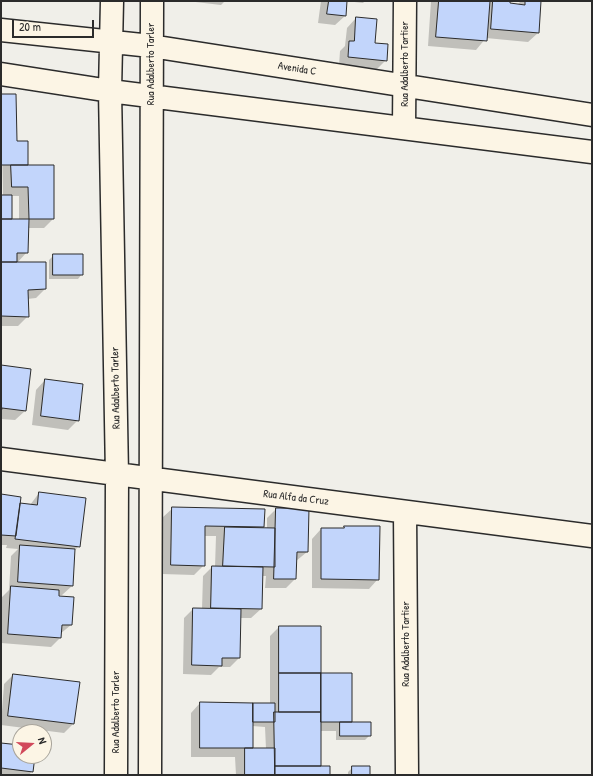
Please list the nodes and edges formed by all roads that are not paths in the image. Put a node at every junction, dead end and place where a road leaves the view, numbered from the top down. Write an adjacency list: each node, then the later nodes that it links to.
1 (112, 1): 5 (street, Rua Adalberto Tarler)
2 (152, 1): 6 (street, Rua Adalberto Tarler)
3 (405, 1): 8 (street, Rua Adalberto Tartier)
4 (1, 30): 5 (street, Avenida C)
5 (111, 43): 6 (street, Avenida C); 9 (street, Rua Adalberto Tarler)
6 (151, 46): 8 (street, Avenida C); 10 (street, Rua Adalberto Tarler)
7 (1, 74): 9 (street)
8 (404, 85): 11 (street, Avenida C); 12 (street, Rua Adalberto Tartier)
9 (110, 91): 10 (street); 15 (street, Rua Adalberto Tarler)
10 (151, 95): 12 (street); 16 (street, Rua Adalberto Tarler)
11 (592, 115)
12 (404, 128): 13 (street)
13 (592, 152)
14 (1, 459): 15 (street, Rua Alfa da Cruz)
15 (117, 475): 16 (street, Rua Alfa da Cruz); 19 (street, Rua Adalberto Tarler)
16 (151, 480): 17 (street, Rua Alfa da Cruz); 20 (street, Rua Adalberto Tarler)
17 (405, 512): 18 (street, Rua Alfa da Cruz); 21 (street, Rua Adalberto Tartier)
18 (592, 536)
19 (116, 775)
20 (150, 775)
21 (407, 775)

